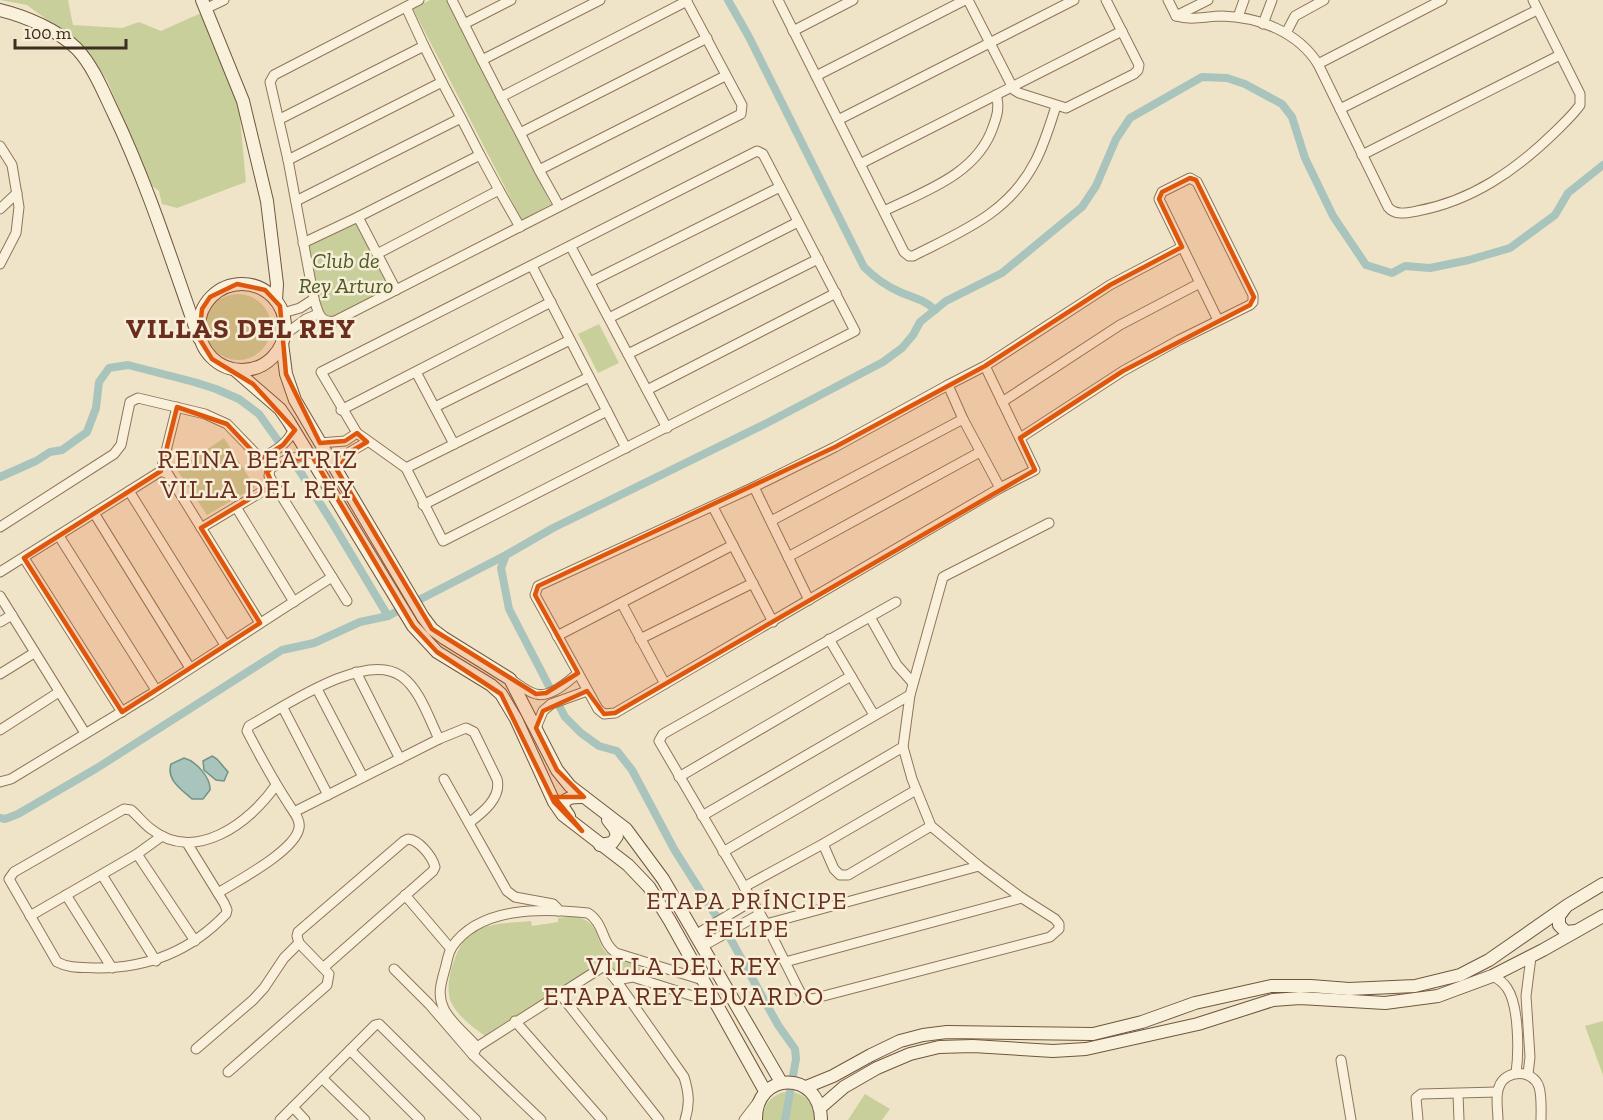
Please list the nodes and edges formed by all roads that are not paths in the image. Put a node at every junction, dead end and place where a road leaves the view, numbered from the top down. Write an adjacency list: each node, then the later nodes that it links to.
1 (224, 0): 19 (street)
2 (419, 0): 20 (street)
3 (452, 0): 25 (street)
4 (511, 0): 25 (street)
5 (600, 0): 34 (street)
6 (777, 0): 27 (street)
7 (853, 0): 27 (street)
8 (966, 0): 31 (street); 37 (street)
9 (1074, 0): 31 (street)
10 (1106, 0): 28 (street)
11 (1168, 0): 23 (street)
12 (1208, 0): 23 (street)
13 (1244, 0): 24 (street)
14 (1272, 0): 26 (street)
15 (1324, 0): 29 (street)
16 (1442, 0): 35 (street)
17 (1533, 0): 22 (street)
18 (687, 1): 30 (street); 41 (street)
19 (204, 5): 76 (street)
20 (406, 7): 32 (street); 45 (street)
21 (0, 10): 82 (street)
22 (1537, 10): 33 (street); 43 (street)
23 (1176, 16): 24 (street)
24 (1238, 17): 26 (street)
25 (464, 24): 34 (street)
26 (1263, 24): 29 (street)
27 (793, 31): 37 (street)
28 (1122, 31): 39 (street); 42 (street)
29 (1286, 33): 35 (street)
30 (707, 38): 36 (street); 47 (street)
31 (990, 42): 39 (street); 46 (street)
32 (424, 46): 38 (street); 45 (street)
33 (1560, 55): 50 (street); 50 (street)
34 (482, 60): 41 (street)
35 (1318, 64): 43 (street)
36 (725, 75): 53 (street); 58 (street)
37 (816, 76): 46 (street)
38 (442, 82): 44 (street); 51 (street)
39 (1012, 87): 40 (street); 42 (street)
40 (996, 95): 52 (street); 60 (street)
41 (501, 97): 47 (street)
42 (1056, 106): 60 (street)
43 (1340, 110): 50 (street)
44 (461, 118): 49 (street); 57 (street)
45 (280, 119): 51 (street)
46 (838, 120): 52 (street)
47 (520, 133): 53 (street)
48 (0, 146): 56 (street)
49 (480, 155): 55 (street); 61 (street)
50 (1362, 155)
51 (288, 160): 57 (street)
52 (860, 164): 60 (street)
53 (539, 170): 58 (street)
54 (780, 187): 62 (street); 65 (street); 71 (street)
55 (499, 190): 63 (street); 67 (street)
56 (17, 193): 59 (street); 69 (street)
57 (296, 201): 64 (street)
58 (559, 206): 63 (street)
59 (0, 209)
60 (884, 212)
61 (358, 218): 64 (street); 67 (street)
62 (798, 222): 68 (street); 80 (street)
63 (520, 227): 73 (street)
64 (303, 243): 75 (street)
65 (571, 247): 70 (street); 71 (street)
66 (1182, 247): 72 (street); 81 (street); 86 (street)
67 (377, 254): 73 (street)
68 (818, 259): 74 (street); 85 (street)
69 (0, 264)
70 (532, 266): 77 (street); 95 (street)
71 (590, 282): 80 (street)
72 (1200, 284): 81 (street); 92 (street)
73 (396, 290): 79 (street)
74 (836, 293): 91 (street); 99 (street)
75 (314, 299): 78 (street); 79 (street)
76 (276, 300): 78 (street); 82 (street)
77 (551, 302): 84 (street); 88 (street)
78 (283, 314): 83 (street)
79 (318, 314): 83 (street)
80 (609, 318): 85 (street)
81 (1218, 320): 101 (street)
82 (200, 338): 87 (street)
83 (283, 339): 87 (street); 103 (street)
84 (570, 340): 89 (street); 94 (street)
85 (628, 354): 91 (street)
86 (985, 366): 90 (street); 92 (street)
87 (235, 369): 98 (street)
88 (416, 372): 94 (street); 95 (street)
89 (589, 377): 96 (street); 104 (street)
90 (948, 385): 97 (street); 112 (street)
91 (647, 390): 99 (street)
92 (1002, 402): 101 (street)
93 (177, 407): 98 (street); 110 (street); 121 (street)
94 (435, 407): 104 (street)
95 (341, 410): 100 (street)
96 (607, 411): 105 (street); 115 (street)
97 (963, 419): 106 (street); 119 (street)
98 (294, 428): 107 (street)
99 (667, 428): 105 (street)
100 (357, 434): 102 (street); 103 (street)
101 (1020, 438): 113 (street)
102 (367, 442): 108 (street); 109 (street)
103 (320, 443): 109 (street)
104 (454, 444): 108 (street)
105 (626, 448): 115 (street)
106 (980, 452): 113 (street); 125 (street)
107 (312, 456): 111 (street); 181 (street)
108 (406, 468): 115 (street)
109 (337, 470): 151 (street)
110 (161, 471): 114 (street); 122 (street)
111 (273, 485): 116 (street); 128 (street)
112 (754, 487): 117 (street); 119 (street)
113 (1000, 488): 131 (street)
114 (129, 491): 118 (street); 144 (street)
115 (423, 505)
116 (236, 507): 122 (street); 133 (street)
117 (713, 507): 124 (street); 141 (street)
118 (94, 513): 123 (street); 146 (street)
119 (771, 521): 125 (street)
120 (1049, 523): 152 (street)
121 (0, 527)
122 (201, 528): 140 (street)
123 (59, 536): 126 (street); 155 (street)
124 (733, 545): 129 (street); 135 (street)
125 (788, 557): 131 (street)
126 (24, 558): 127 (street); 160 (street)
127 (0, 572)
128 (332, 578): 132 (street); 133 (street)
129 (753, 583): 139 (street); 142 (street)
130 (0, 596): 136 (street)
131 (809, 600): 139 (street)
132 (346, 601)
133 (294, 602): 140 (street)
134 (896, 602): 137 (street)
135 (622, 604): 141 (street); 142 (street)
136 (12, 615): 138 (street); 145 (street)
137 (870, 617): 143 (street); 152 (street)
138 (0, 622)
139 (773, 622): 153 (street)
140 (260, 623): 144 (street)
141 (557, 636): 148 (street)
142 (640, 639): 153 (street)
143 (829, 639): 150 (street); 169 (street)
144 (225, 645): 146 (street)
145 (34, 652): 149 (street); 157 (street)
146 (190, 668): 155 (street)
147 (356, 672): 154 (street); 165 (street); 167 (street)
148 (578, 673): 151 (street); 156 (street)
149 (0, 674)
150 (851, 676): 161 (street); 169 (street)
151 (510, 679): 162 (street)
152 (913, 683): 158 (street)
153 (665, 684): 156 (street)
154 (317, 689): 159 (street); 168 (street)
155 (156, 690): 160 (street)
156 (587, 691): 162 (street)
157 (59, 692): 163 (street); 164 (street)
158 (910, 695): 161 (street); 166 (street)
159 (283, 708): 172 (street); 174 (street)
160 (122, 712): 164 (street)
161 (874, 715): 178 (street)
162 (536, 728): 175 (street)
163 (0, 730)
164 (85, 734): 171 (street)
165 (439, 739): 167 (street); 179 (street)
166 (903, 747): 173 (street); 186 (street)
167 (400, 759): 168 (street)
168 (363, 777): 174 (street)
169 (679, 777): 178 (street)
170 (444, 779): 179 (street)
171 (0, 782)
172 (276, 785): 177 (street); 183 (street)
173 (916, 790): 180 (street); 185 (street)
174 (328, 795): 177 (street)
175 (584, 797): 176 (street); 181 (street)
176 (595, 805): 184 (street); 206 (street)
177 (294, 812): 192 (street)
178 (702, 816): 186 (street)
179 (469, 823): 198 (street)
180 (931, 826): 185 (street); 188 (street)
181 (582, 831): 184 (street)
182 (162, 836): 183 (street); 187 (street); 201 (street)
183 (187, 843): 192 (street)
184 (600, 844): 221 (street)
185 (823, 844): 190 (street)
186 (723, 852): 190 (street)
187 (137, 854): 189 (street); 207 (street)
188 (979, 867): 195 (street); 203 (street)
189 (102, 875): 193 (street); 212 (street)
190 (744, 887): 196 (street)
191 (1600, 887): 197 (street)
192 (218, 893): 207 (street)
193 (66, 895): 201 (street); 215 (street)
194 (405, 895): 208 (street); 210 (street); 216 (street)
195 (1022, 898): 213 (street); 213 (street)
196 (752, 901): 199 (street); 200 (street)
197 (1568, 905): 205 (street); 236 (street)
198 (558, 911): 210 (street); 214 (street)
199 (732, 914): 204 (street); 206 (street)
200 (760, 914): 203 (street); 204 (street)
201 (30, 916): 215 (street)
202 (1603, 916): 205 (street)
203 (766, 924): 213 (street)
204 (738, 925): 209 (street)
205 (1582, 929): 211 (street)
206 (695, 935): 209 (street)
207 (195, 941): 212 (street)
208 (299, 943): 216 (street); 227 (street)
209 (703, 946): 235 (street)
210 (451, 948): 229 (street)
211 (1531, 957): 219 (street); 233 (street)
212 (156, 961): 215 (street)
213 (785, 962)
214 (658, 967): 218 (street); 222 (street)
215 (112, 968)
216 (323, 968): 231 (street)
217 (394, 969): 229 (street)
218 (682, 974): 221 (street); 223 (street)
219 (1492, 976): 232 (street); 242 (street)
220 (616, 980): 222 (street); 224 (street); 251 (street)
221 (703, 980): 225 (street)
222 (654, 984): 223 (street)
223 (677, 992): 225 (street)
224 (560, 994): 226 (street); 250 (street)
225 (715, 1003): 237 (street)
226 (515, 1021): 229 (street); 249 (street)
227 (196, 1049)
228 (350, 1050): 234 (street); 246 (street); 247 (street)
229 (475, 1051): 248 (street)
230 (1341, 1060): 254 (street)
231 (228, 1072)
232 (1516, 1073): 233 (street); 238 (street)
233 (1528, 1074): 258 (street)
234 (322, 1078): 241 (street); 245 (street)
235 (781, 1082): 236 (street); 237 (street)
236 (806, 1087): 242 (street)
237 (765, 1091): 240 (street)
238 (1497, 1092): 239 (street); 257 (street)
239 (1458, 1094): 255 (street); 256 (street)
240 (757, 1103): 252 (street); 253 (street)
241 (293, 1107): 243 (street); 244 (street)
242 (821, 1117)
243 (280, 1120)
244 (305, 1120)
245 (364, 1120)
246 (420, 1120)
247 (477, 1120)
248 (541, 1120)
249 (602, 1120)
250 (659, 1120)
251 (685, 1120)
252 (744, 1120)
253 (756, 1120)
254 (1351, 1120)
255 (1418, 1120)
256 (1459, 1120)
257 (1498, 1120)
258 (1541, 1120)

